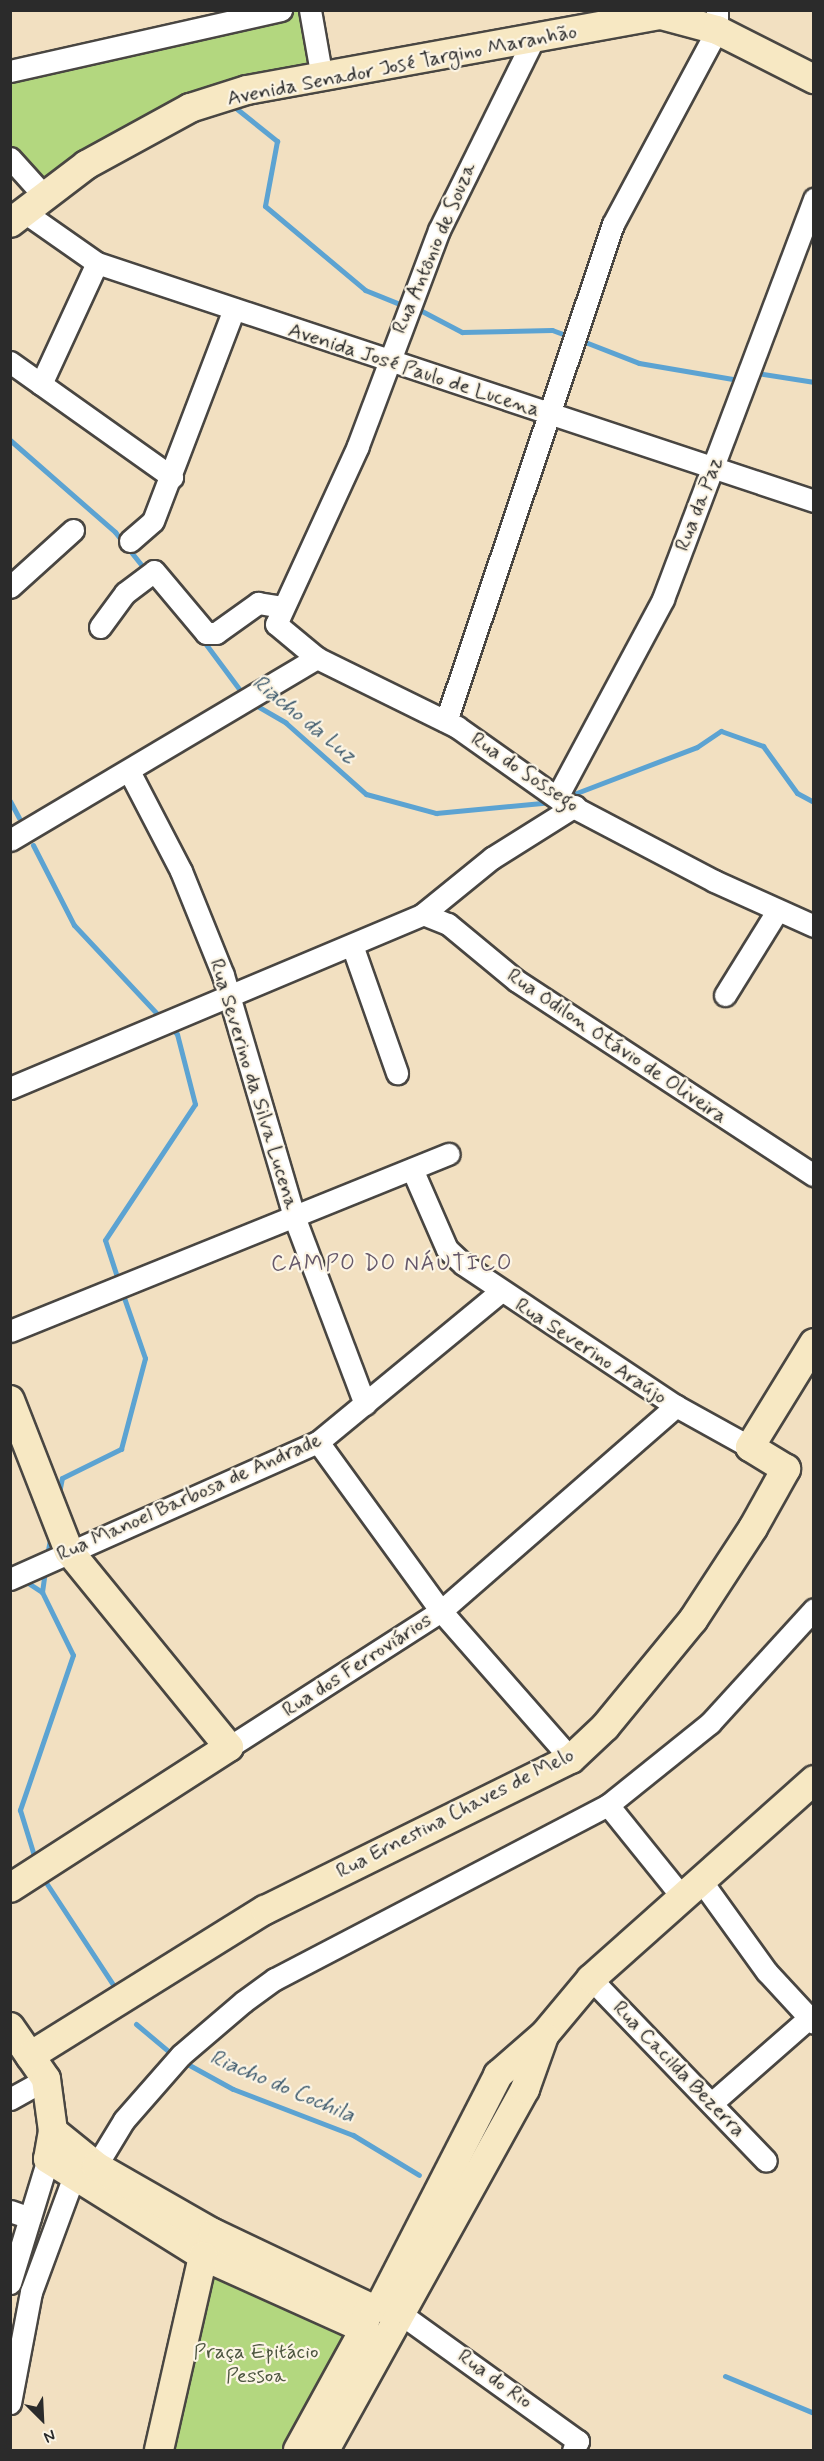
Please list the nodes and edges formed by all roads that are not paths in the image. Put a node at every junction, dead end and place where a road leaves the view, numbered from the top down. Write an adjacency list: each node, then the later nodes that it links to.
1 (281, 10): 5 (street)
2 (310, 10): 6 (street)
3 (717, 20): 4 (street, Avenida Senador José Targino Maranhão); 7 (street, Avenida Senador José Targino Maranhão); 16 (street)
4 (533, 40): 6 (street, Avenida Senador José Targino Maranhão); 14 (street, Rua Antônio de Souza)
5 (10, 71)
6 (322, 78): 10 (street, Avenida Senador José Targino Maranhão)
7 (813, 79)
8 (10, 158): 10 (street, Avenida José Paulo de Lucena)
9 (813, 199): 17 (street, Rua da Paz)
10 (28, 212): 11 (street, Avenida José Paulo de Lucena)
11 (97, 263): 12 (street, Avenida José Paulo de Lucena); 15 (street)
12 (234, 309): 14 (street, Avenida José Paulo de Lucena); 18 (street)
13 (10, 362): 15 (street)
14 (386, 362): 16 (street, Avenida José Paulo de Lucena); 23 (street, Rua Antônio de Souza)
15 (41, 384): 18 (street)
16 (550, 415): 17 (street, Avenida José Paulo de Lucena); 26 (street)
17 (713, 470): 19 (street, Avenida José Paulo de Lucena); 28 (street, Rua da Paz)
18 (172, 477): 21 (street)
19 (813, 501)
20 (74, 530): 22 (street)
21 (130, 541)
22 (10, 587)
23 (279, 616): 24 (street); 25 (street, Rua do Sossego)
24 (100, 627)
25 (317, 658): 26 (street, Rua do Sossego); 27 (street)
26 (446, 721): 28 (street, Rua do Sossego)
27 (129, 771): 29 (street); 35 (street, Rua Severino da Silva Lucena)
28 (566, 802): 30 (street, Rua do Sossego); 31 (street)
29 (10, 840)
30 (777, 910): 32 (street, Rua do Sossego); 34 (street)
31 (423, 914): 33 (street); 40 (street, Rua Odilon Otávio de Oliveira)
32 (813, 926)
33 (352, 945): 35 (street); 36 (street)
34 (725, 995)
35 (227, 997): 37 (street); 41 (street, Rua Severino da Silva Lucena)
36 (397, 1073)
37 (10, 1088)
38 (449, 1154): 39 (street)
39 (412, 1169): 41 (street); 42 (street, Rua Severino Araújo)
40 (813, 1175)
41 (295, 1219): 43 (street); 46 (street, Rua Severino da Silva Lucena)
42 (500, 1292): 46 (street, Rua Manoel Barbosa de Andrade); 47 (street, Rua Severino Araújo)
43 (10, 1331)
44 (813, 1343): 49 (street)
45 (10, 1400): 51 (street)
46 (365, 1404): 48 (street, Rua Manoel Barbosa de Andrade)
47 (676, 1406): 49 (street, Rua Severino Araújo); 54 (street, Rua dos Ferroviários)
48 (318, 1442): 51 (street, Rua Manoel Barbosa de Andrade); 54 (street)
49 (750, 1447): 50 (street, Rua Severino Araújo)
50 (786, 1470): 56 (street, Rua Ernestina Chaves de Melo)
51 (69, 1551): 52 (street, Rua Manoel Barbosa de Andrade); 55 (street)
52 (10, 1579)
53 (813, 1609): 58 (street)
54 (441, 1611): 55 (street, Rua dos Ferroviários); 56 (street)
55 (229, 1747): 59 (street, Rua dos Ferroviários)
56 (571, 1758): 64 (street, Rua Ernestina Chaves de Melo)
57 (813, 1780): 60 (street)
58 (608, 1804): 60 (street); 70 (street)
59 (10, 1888)
60 (692, 1890): 61 (street); 62 (street)
61 (591, 1978): 67 (street, Rua Cacilda Bezerra); 74 (street)
62 (811, 2020): 67 (street)
63 (10, 2027): 64 (street)
64 (30, 2056): 65 (street)
65 (46, 2079): 66 (street); 68 (street)
66 (10, 2099)
67 (713, 2102): 69 (street, Rua Cacilda Bezerra)
68 (53, 2131): 70 (street); 70 (street)
69 (766, 2161)
70 (71, 2168): 71 (street); 72 (street); 75 (street)
71 (20, 2214): 73 (street)
72 (208, 2245): 74 (street); 76 (street)
73 (10, 2283)
74 (380, 2322): 77 (street); 78 (street); 79 (street, Rua do Rio)
75 (10, 2403)
76 (159, 2451)
77 (298, 2451)
78 (325, 2451)
79 (573, 2451)

